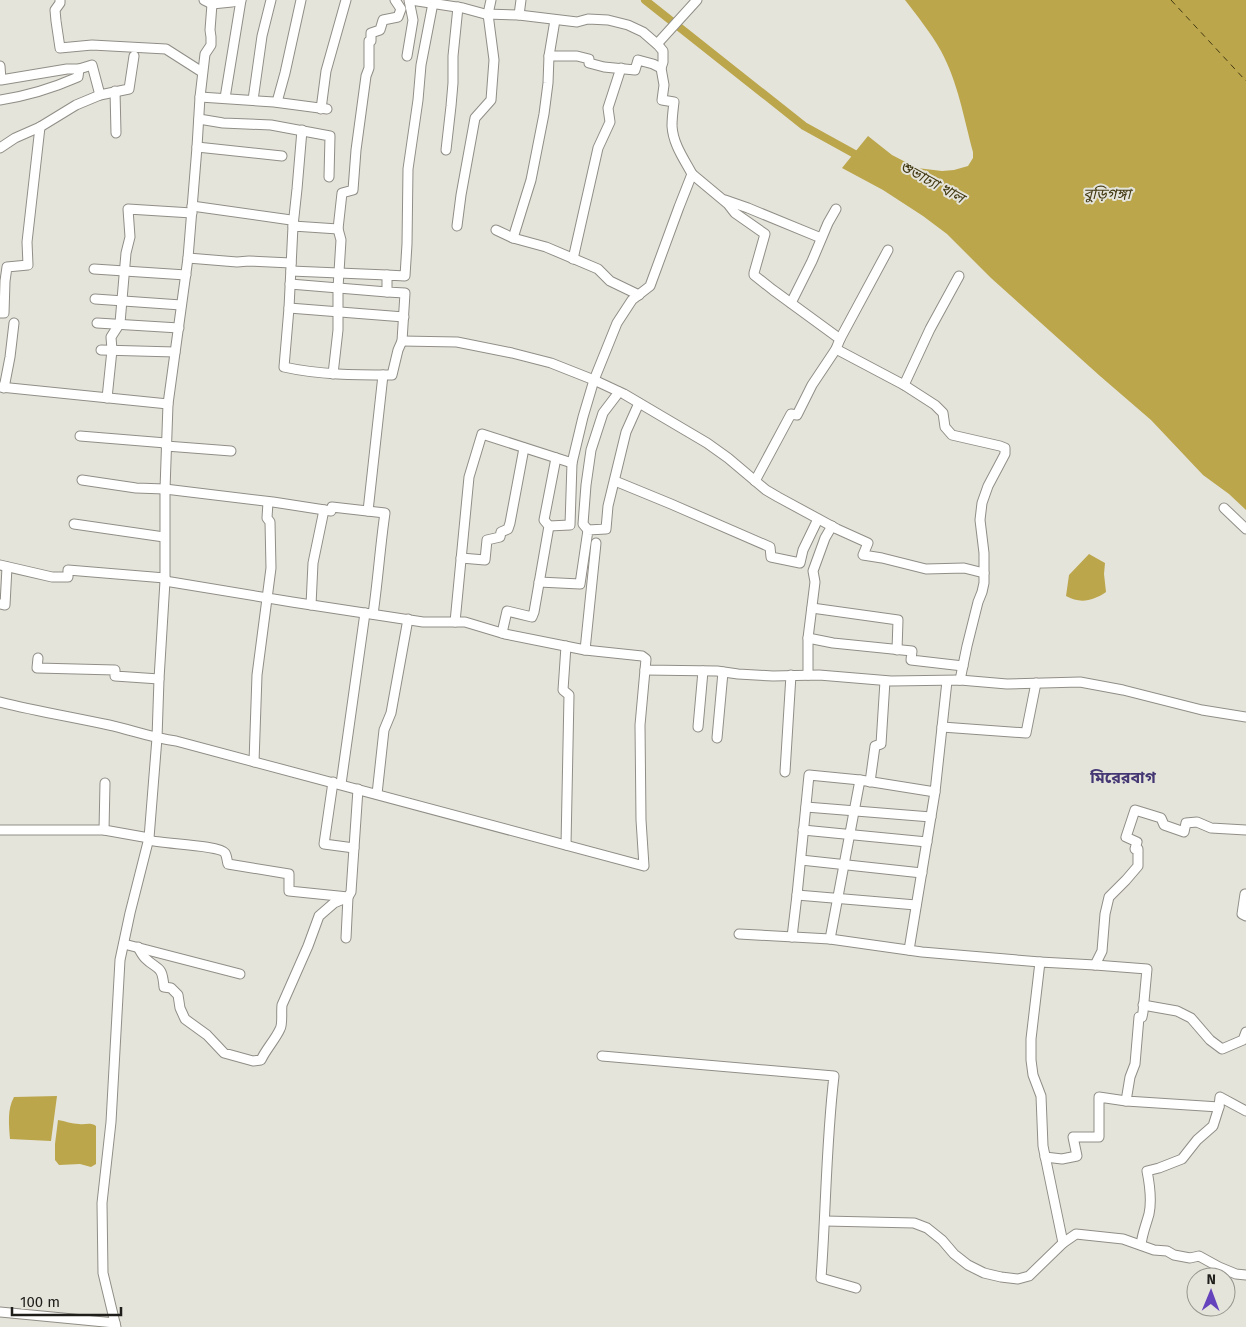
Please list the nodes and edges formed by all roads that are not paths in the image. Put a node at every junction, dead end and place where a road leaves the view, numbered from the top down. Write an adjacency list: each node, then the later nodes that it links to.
1 (60, 0): 25 (street)
2 (270, 0): 31 (street)
3 (301, 0): 32 (street)
4 (346, 0): 32 (street)
5 (395, 0): 48 (street)
6 (410, 0): 12 (street); 19 (street)
7 (491, 0): 14 (street)
8 (521, 0): 15 (street)
9 (697, 0): 17 (street)
10 (237, 1): 11 (street); 29 (street)
11 (208, 2): 25 (street)
12 (433, 4): 13 (street); 60 (street)
13 (458, 7): 14 (street); 39 (street)
14 (488, 14): 15 (street); 47 (street)
15 (519, 14): 16 (street)
16 (555, 20): 17 (street); 20 (street)
17 (660, 40): 23 (street)
18 (134, 56): 26 (street)
19 (407, 56)
20 (549, 56): 22 (street); 50 (street)
21 (0, 66): 24 (street)
22 (621, 68): 23 (street); 54 (street)
23 (660, 68): 41 (street)
24 (79, 69): 27 (street); 30 (street)
25 (202, 72): 28 (street)
26 (115, 91): 27 (street); 36 (street)
27 (100, 95): 34 (street)
28 (200, 97): 29 (street); 33 (street)
29 (225, 98): 31 (street)
30 (0, 100)
31 (253, 100): 32 (street)
32 (277, 102)
33 (199, 119): 35 (street); 38 (street)
34 (40, 127): 37 (street); 72 (street)
35 (302, 130): 42 (street); 46 (street)
36 (116, 133)
37 (0, 148)
38 (198, 148): 40 (street); 45 (street)
39 (446, 150)
40 (282, 156)
41 (692, 174): 43 (street); 65 (street)
42 (328, 177)
43 (722, 199): 51 (street); 68 (street)
44 (836, 209): 51 (street)
45 (192, 210): 46 (street); 53 (street); 57 (street)
46 (292, 223): 48 (street); 55 (street)
47 (457, 226)
48 (338, 228): 58 (street)
49 (496, 230): 50 (street)
50 (514, 238): 54 (street)
51 (821, 238): 68 (street)
52 (888, 250): 78 (street)
53 (188, 258): 55 (street); 59 (street)
54 (573, 259): 65 (street)
55 (291, 267): 58 (street); 62 (street)
56 (94, 269): 57 (street)
57 (125, 270): 59 (street); 67 (street)
58 (338, 273): 60 (street); 63 (street)
59 (186, 275): 69 (street)
60 (387, 275): 64 (street)
61 (959, 276): 87 (street)
62 (290, 284): 63 (street); 70 (street)
63 (338, 288): 64 (street); 71 (street)
64 (387, 292): 73 (street)
65 (638, 295): 86 (street)
66 (95, 298): 67 (street)
67 (122, 300): 69 (street); 76 (street)
68 (791, 303): 78 (street)
69 (182, 305): 77 (street)
70 (289, 308): 71 (street); 84 (street)
71 (338, 312): 73 (street); 84 (street)
72 (0, 313)
73 (404, 317): 79 (street)
74 (14, 323): 88 (street)
75 (97, 323): 76 (street)
76 (120, 324): 77 (street); 82 (street)
77 (178, 328): 83 (street)
78 (840, 339): 80 (street)
79 (402, 341): 85 (street); 86 (street)
80 (836, 349): 87 (street); 101 (street)
81 (101, 350): 82 (street)
82 (112, 350): 83 (street); 90 (street)
83 (175, 352): 92 (street)
84 (333, 374): 85 (street)
85 (383, 375): 106 (street)
86 (594, 380): 89 (street); 98 (street)
87 (904, 385): 117 (street)
88 (2, 387): 90 (street)
89 (619, 392): 91 (street); 112 (street)
90 (107, 398): 92 (street)
91 (639, 403): 100 (street); 101 (street)
92 (168, 404): 94 (street)
93 (80, 436): 94 (street)
94 (166, 445): 96 (street); 102 (street)
95 (524, 448): 97 (street); 115 (street); 115 (street)
96 (231, 451)
97 (556, 458): 98 (street); 109 (street)
98 (572, 463): 109 (street)
99 (82, 480): 102 (street)
100 (615, 481): 107 (street); 112 (street)
101 (756, 481): 107 (street)
102 (164, 489): 103 (street); 113 (street)
103 (268, 502): 105 (street); 120 (street)
104 (1224, 508): 111 (street)
105 (324, 510): 106 (street); 122 (street)
106 (368, 511): 124 (street)
107 (818, 518): 110 (street)
108 (74, 524): 113 (street)
109 (548, 526): 119 (street)
110 (832, 526): 117 (street); 123 (street)
111 (1246, 529)
112 (588, 530): 119 (street)
113 (164, 537): 118 (street)
114 (596, 543): 130 (street)
115 (461, 558): 126 (street)
116 (3, 566): 118 (street); 121 (street)
117 (984, 573): 133 (street)
118 (165, 579): 120 (street); 139 (street)
119 (539, 582): 127 (street)
120 (266, 598): 122 (street); 150 (street)
121 (0, 604)
122 (311, 605): 124 (street)
123 (812, 608): 128 (street); 131 (street)
124 (369, 613): 125 (street); 155 (street)
125 (408, 619): 126 (street); 158 (street)
126 (454, 622): 127 (street)
127 (502, 633): 129 (street)
128 (808, 638): 131 (street); 137 (street)
129 (566, 646): 130 (street); 169 (street)
130 (585, 650): 134 (street)
131 (898, 650): 133 (street)
132 (38, 658): 139 (street)
133 (963, 666): 140 (street)
134 (645, 670): 135 (street); 169 (street)
135 (703, 671): 136 (street); 146 (street)
136 (723, 672): 138 (street); 149 (street)
137 (808, 675): 138 (street); 141 (street)
138 (791, 676): 151 (street)
139 (158, 679): 148 (street)
140 (960, 680): 142 (street); 143 (street)
141 (885, 681): 142 (street); 153 (street)
142 (947, 681): 147 (street)
143 (1036, 683): 145 (street); 147 (street)
144 (0, 702): 148 (street)
145 (1246, 717)
146 (698, 727)
147 (942, 727): 157 (street)
148 (157, 738): 150 (street); 167 (street)
149 (717, 738)
150 (254, 762): 155 (street)
151 (785, 772)
152 (860, 780): 153 (street); 159 (street); 160 (street)
153 (870, 782): 157 (street)
154 (105, 783): 163 (street)
155 (337, 783): 156 (street); 170 (street)
156 (358, 789): 158 (street); 170 (street)
157 (935, 792): 161 (street)
158 (377, 794): 169 (street)
159 (806, 807): 160 (street); 164 (street)
160 (854, 811): 161 (street); 166 (street)
161 (931, 817): 168 (street)
162 (0, 830): 163 (street)
163 (104, 830): 167 (street)
164 (803, 830): 166 (street); 171 (street)
165 (1246, 830): 188 (street)
166 (850, 834): 168 (street); 172 (street)
167 (148, 839): 176 (street); 184 (street)
168 (927, 842): 173 (street)
169 (566, 845)
170 (354, 848): 176 (street)
171 (801, 860): 172 (street); 175 (street)
172 (844, 864): 173 (street); 177 (street)
173 (922, 873): 178 (street)
174 (1244, 894): 179 (street)
175 (797, 895): 177 (street); 181 (street)
176 (348, 897): 182 (street); 185 (street)
177 (838, 898): 178 (street); 183 (street)
178 (916, 906): 186 (street)
179 (1246, 916)
180 (739, 934): 181 (street)
181 (792, 937): 183 (street)
182 (346, 938)
183 (830, 939): 186 (street)
184 (124, 944): 185 (street); 203 (street)
185 (138, 947): 189 (street)
186 (909, 950): 187 (street)
187 (1040, 962): 188 (street); 196 (street)
188 (1094, 965): 190 (street)
189 (240, 974)
190 (1143, 1005): 191 (street); 193 (street)
191 (1246, 1032)
192 (602, 1056): 197 (street)
193 (1126, 1101): 194 (street); 196 (street)
194 (1219, 1107): 195 (street); 199 (street)
195 (1246, 1111)
196 (1045, 1157): 198 (street)
197 (825, 1222): 198 (street); 201 (street)
198 (1063, 1243): 199 (street)
199 (1141, 1245): 200 (street)
200 (1246, 1275)
201 (856, 1288)
202 (0, 1312): 203 (street)
203 (116, 1325)

